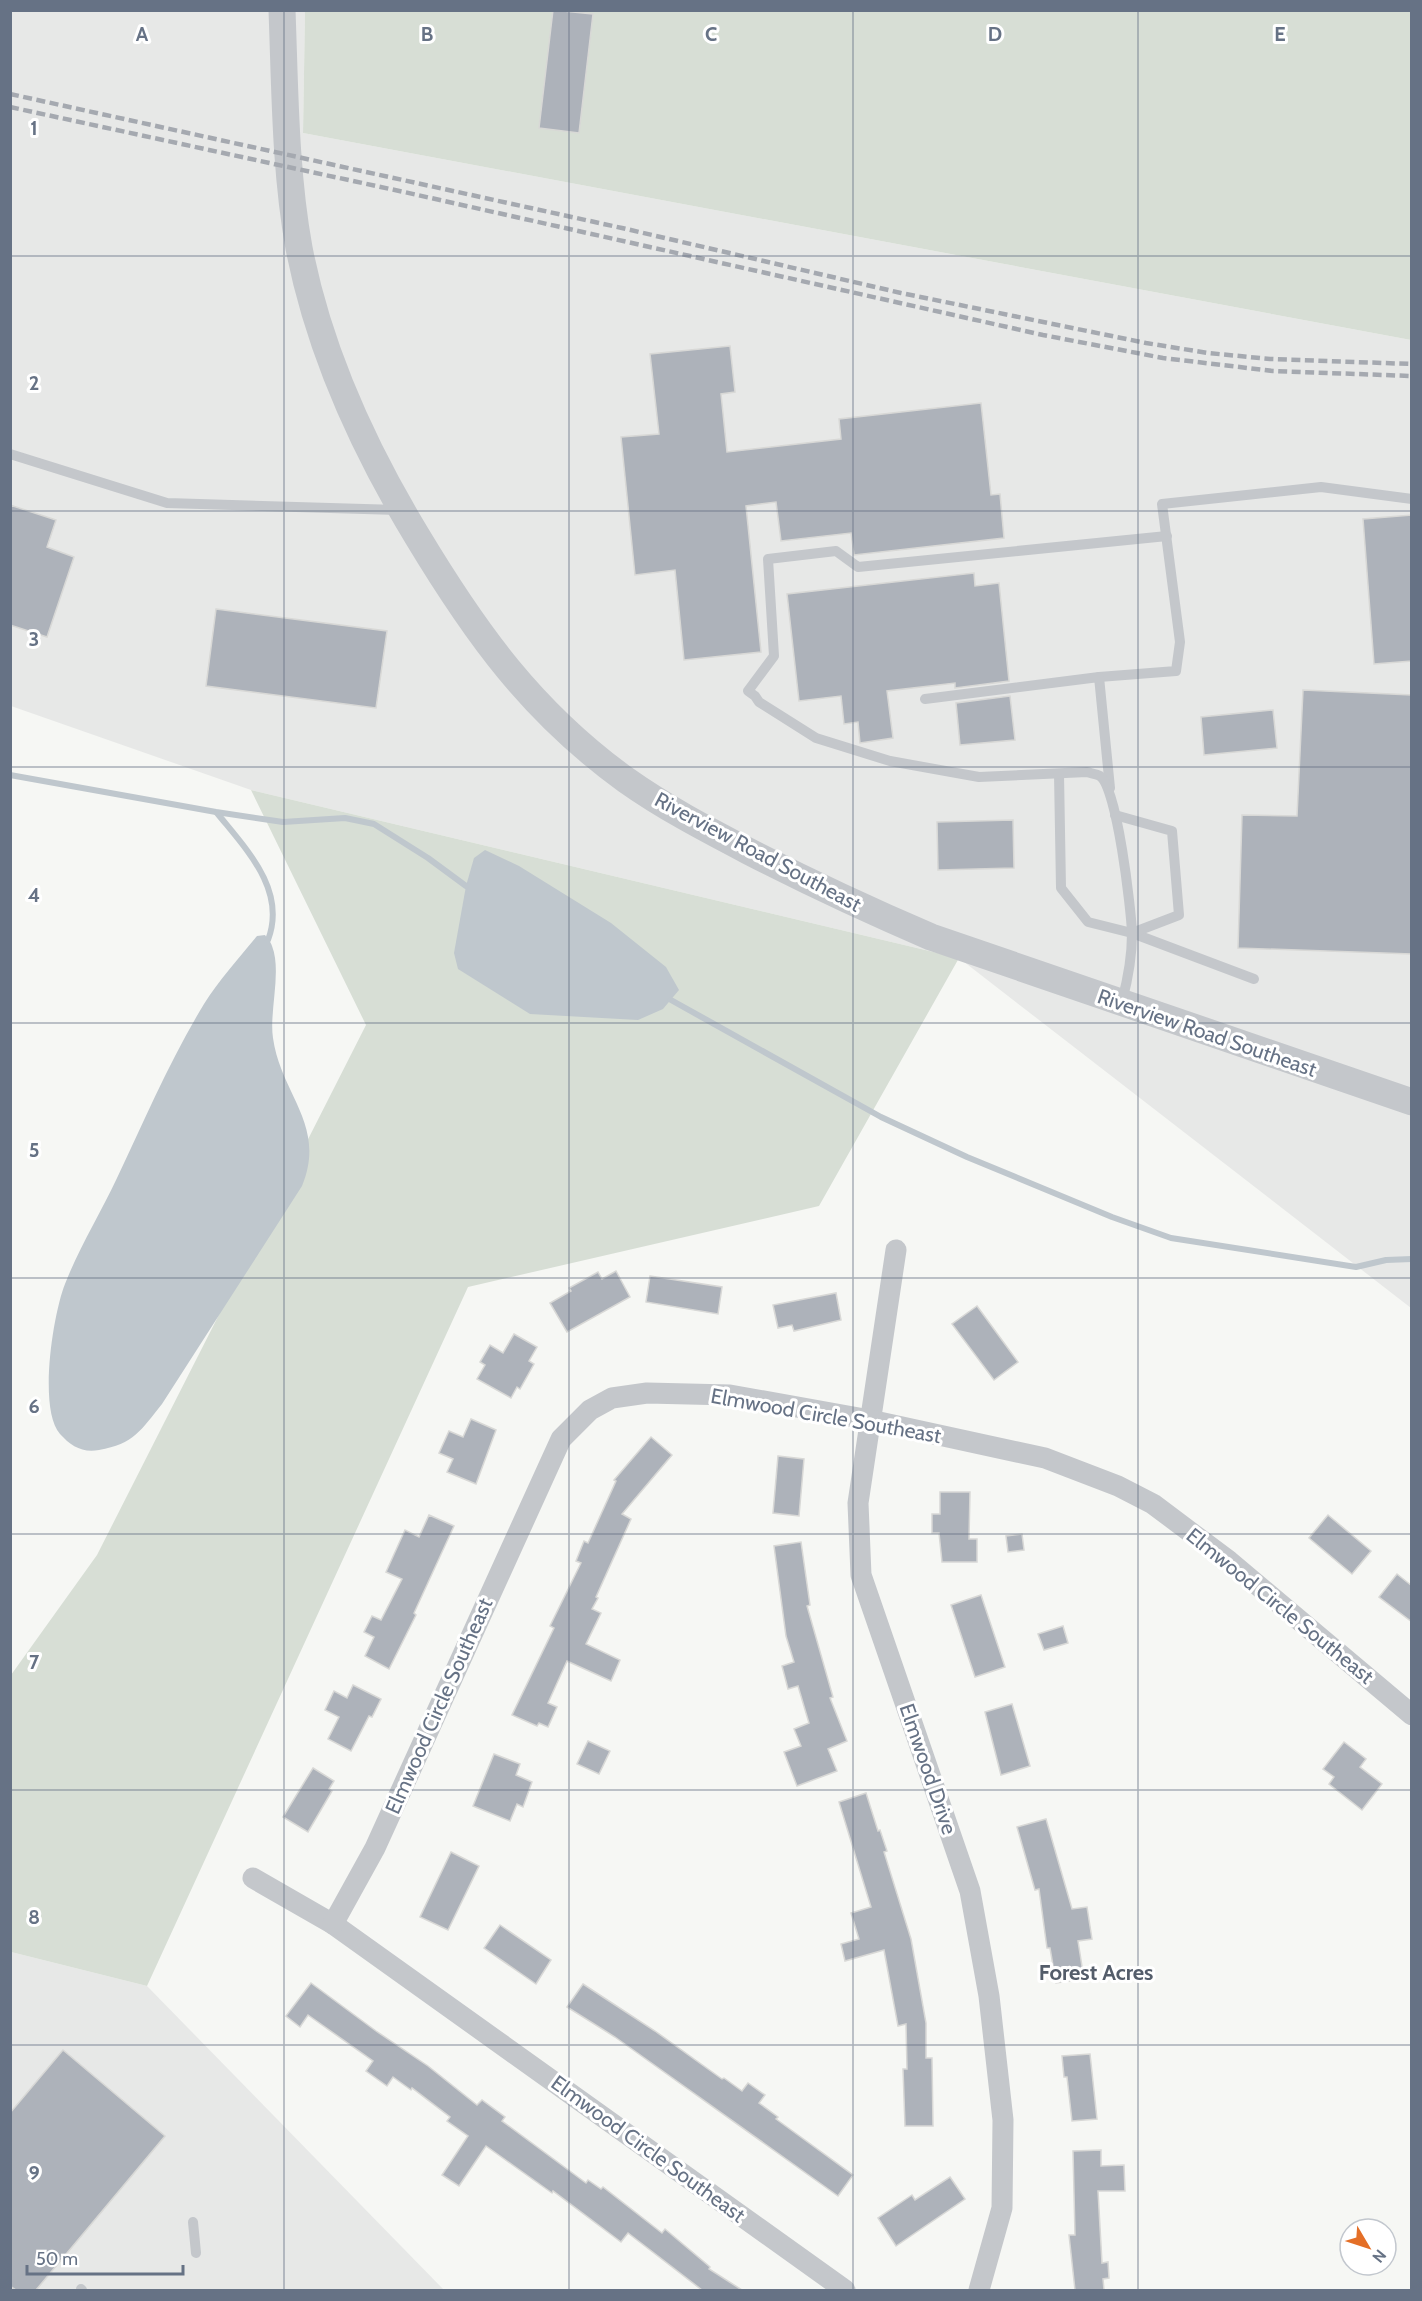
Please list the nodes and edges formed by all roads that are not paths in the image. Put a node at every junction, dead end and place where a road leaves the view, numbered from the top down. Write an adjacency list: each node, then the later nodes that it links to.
1 (282, 10): 4 (street, Riverview Road Southeast)
2 (10, 454): 4 (lane)
3 (1412, 499): 5 (lane)
4 (401, 510): 13 (street, Riverview Road Southeast)
5 (1167, 536): 6 (lane); 8 (lane)
6 (1099, 677): 7 (lane); 9 (lane)
7 (925, 699)
8 (1059, 774): 9 (lane); 11 (lane)
9 (1110, 789): 10 (lane)
10 (1115, 815): 11 (lane); 11 (lane)
11 (1132, 933): 12 (lane); 13 (lane)
12 (1254, 979)
13 (1122, 1004): 14 (street, Riverview Road Southeast)
14 (1412, 1102)
15 (896, 1250): 16 (street, Elmwood Drive)
16 (870, 1420): 17 (street, Elmwood Circle Southeast); 19 (street, Elmwood Circle Southeast); 23 (street, Elmwood Drive)
17 (1412, 1715)
18 (253, 1878): 19 (street, Elmwood Circle Southeast)
19 (333, 1924): 22 (street, Elmwood Circle Southeast)
20 (193, 2222): 21 (lane)
21 (196, 2253)
22 (845, 2290)
23 (979, 2290)

